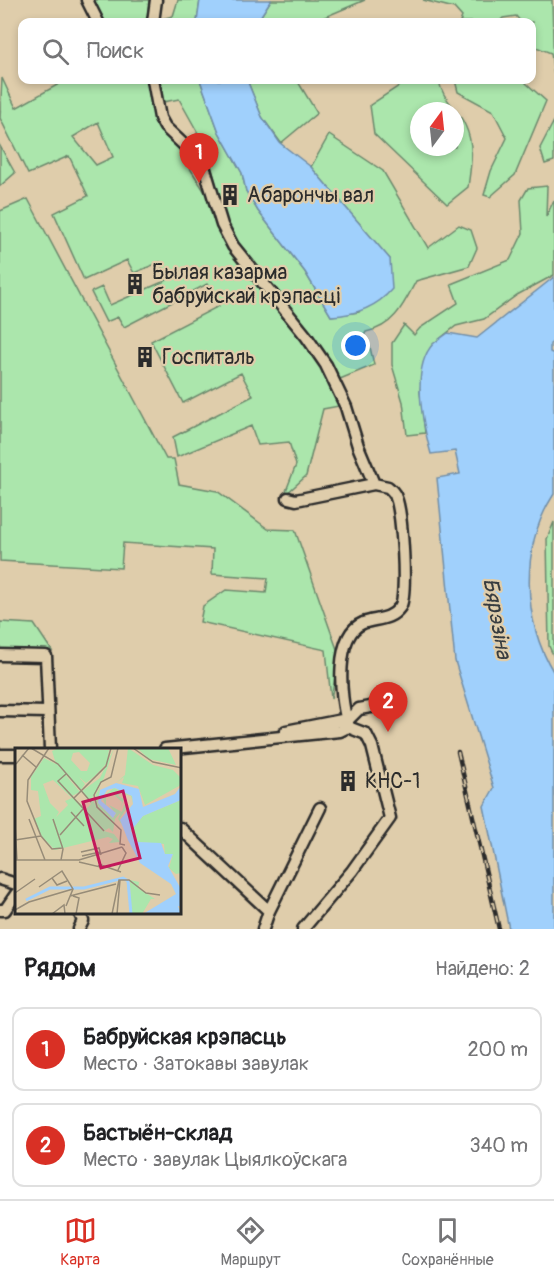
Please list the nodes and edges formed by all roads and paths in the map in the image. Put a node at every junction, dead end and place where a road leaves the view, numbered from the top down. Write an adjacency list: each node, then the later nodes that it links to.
1 (87, 0): 3 (street)
2 (156, 0): 4 (street)
3 (96, 18)
4 (154, 18)
5 (154, 84): 6 (street)
6 (374, 484): 7 (street); 12 (street)
7 (288, 498)
8 (0, 655): 11 (street)
9 (394, 703): 12 (street)
10 (0, 711): 11 (street)
11 (48, 712): 13 (street)
12 (347, 724): 14 (street); 25 (street)
13 (50, 748)
14 (174, 748)
15 (320, 808): 21 (street)
16 (182, 830): 21 (street)
17 (0, 879): 18 (street)
18 (15, 884)
19 (15, 895): 20 (street)
20 (0, 910)
21 (269, 911): 24 (street)
22 (80, 914): 23 (street)
23 (79, 929)
24 (263, 929)
25 (303, 929)

